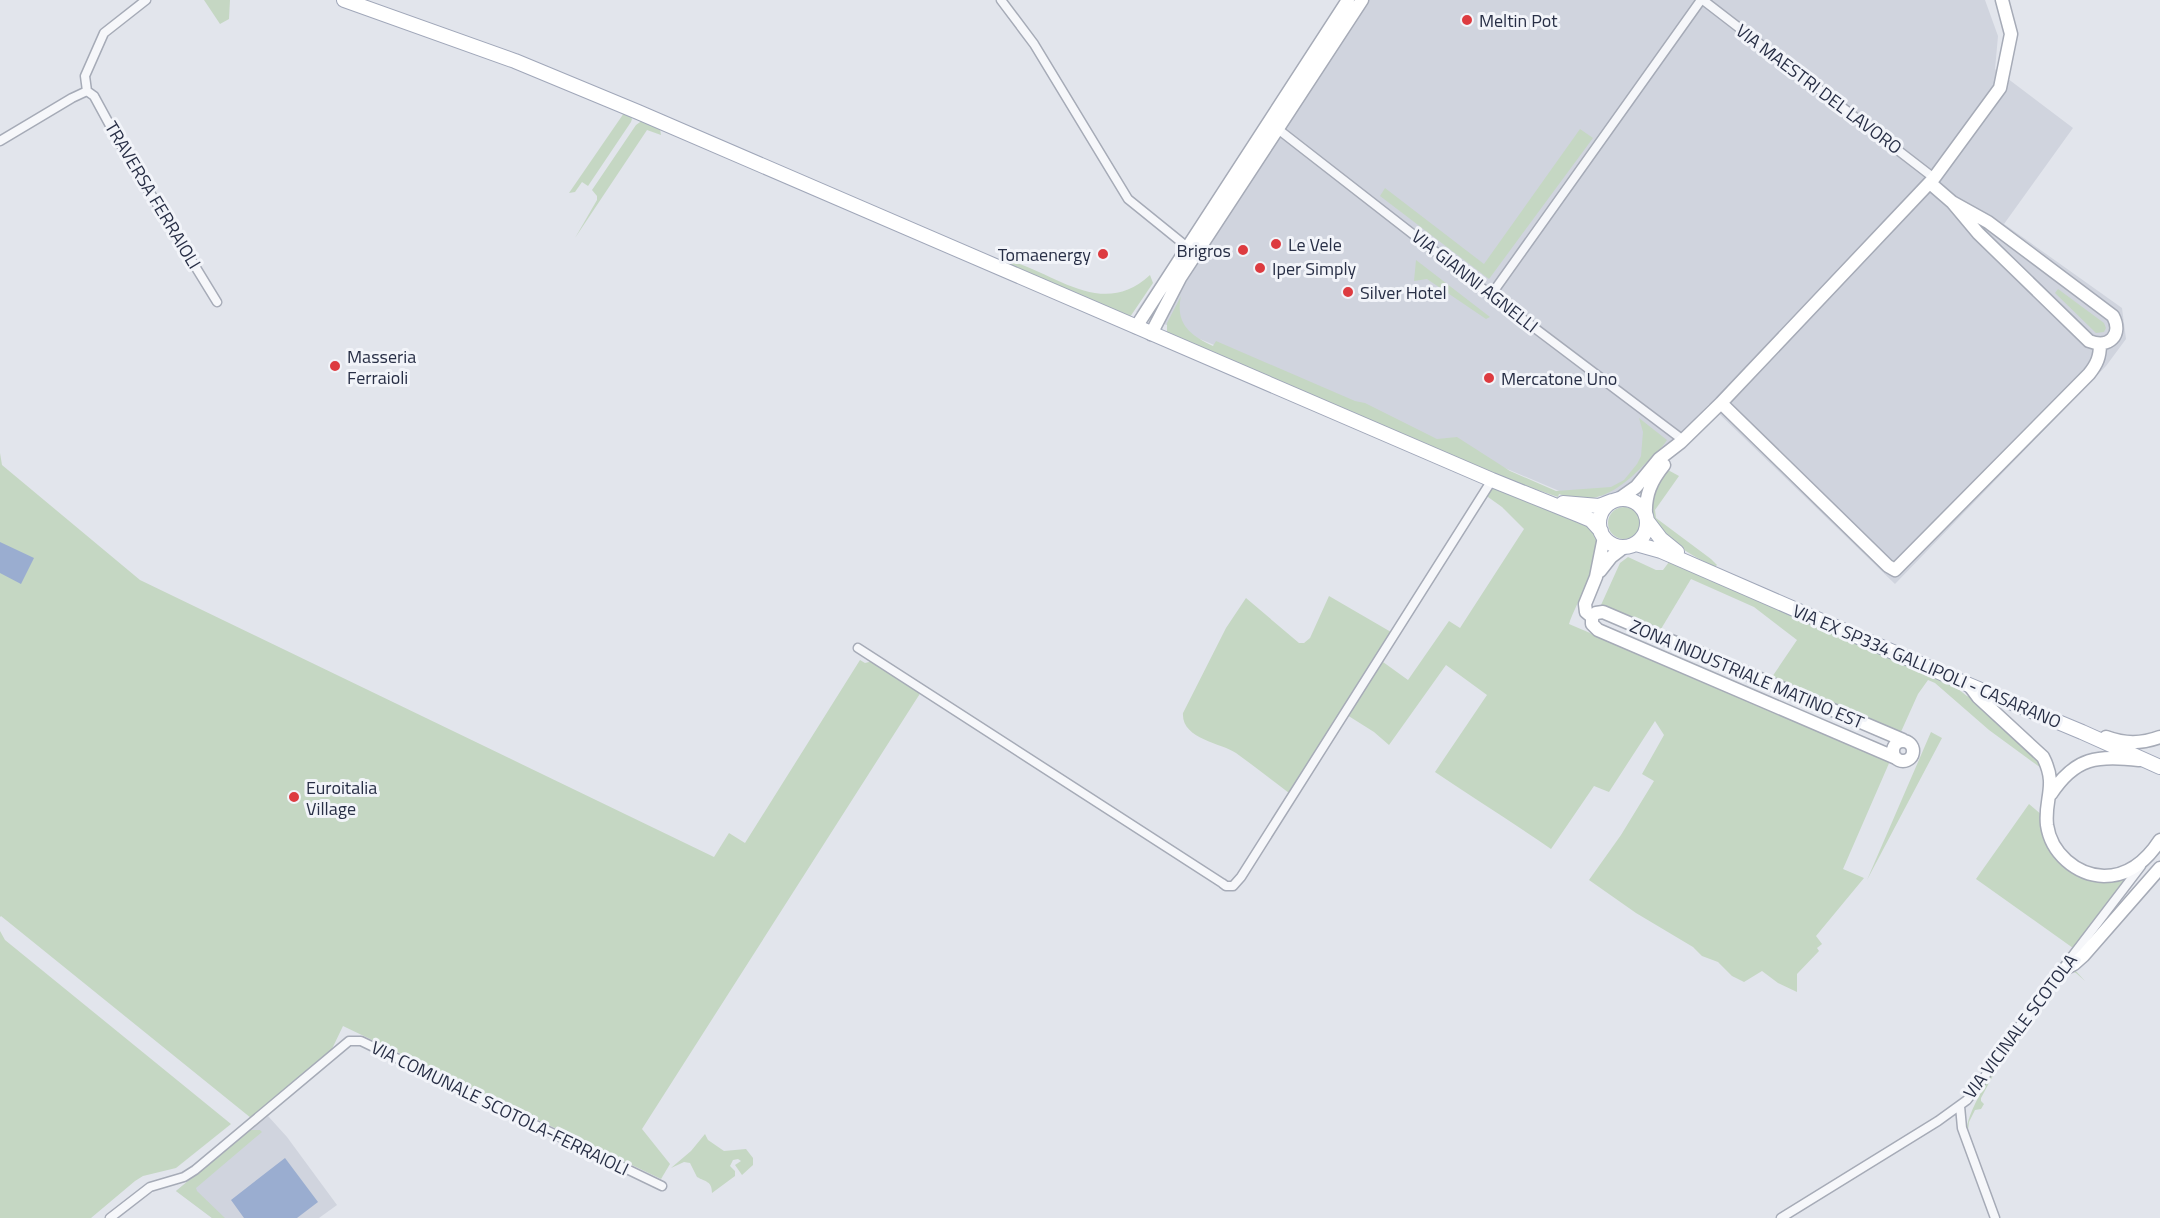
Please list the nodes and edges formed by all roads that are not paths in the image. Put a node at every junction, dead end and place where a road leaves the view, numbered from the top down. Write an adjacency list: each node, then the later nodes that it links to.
1 (146, 0): 8 (street)
2 (344, 0): 16 (main road)
3 (1001, 0): 13 (street)
4 (1348, 0): 9 (street)
5 (1362, 0): 9 (street)
6 (1702, 0): 11 (street, VIA MAESTRI DEL LAVORO); 14 (street)
7 (2002, 0): 11 (street)
8 (87, 91): 10 (street); 15 (street, TRAVERSA FERRAIOLI)
9 (1274, 125): 13 (street); 14 (street, VIA GIANNI AGNELLI)
10 (0, 141)
11 (1932, 180): 12 (street); 19 (street)
12 (1952, 202): 18 (street); 18 (street)
13 (1192, 250): 16 (street); 17 (street)
14 (1491, 295): 20 (street, VIA GIANNI AGNELLI)
15 (217, 302)
16 (1136, 327): 17 (main road)
17 (1151, 334): 21 (main road)
18 (2100, 344): 19 (street)
19 (1721, 402): 20 (street)
20 (1682, 441): 23 (street); 24 (street)
21 (1492, 480): 22 (main road); 31 (street)
22 (1543, 500): 23 (main road); 25 (main road)
23 (1617, 500): 24 (main road); 25 (main road)
24 (1647, 519): 26 (main road); 27 (main road, VIA EX SP334 GALLIPOLI - CASARANO)
25 (1602, 534): 26 (main road); 28 (street)
26 (1630, 545): 27 (main road, VIA EX SP334 GALLIPOLI - CASARANO); 28 (street)
27 (1693, 565): 33 (main road, VIA EX SP334 GALLIPOLI - CASARANO)
28 (1596, 577): 29 (street)
29 (1592, 617): 30 (street, ZONA INDUSTRIALE MATINO EST); 32 (street, ZONA INDUSTRIALE MATINO EST)
30 (1685, 646): 32 (street); 34 (street, ZONA INDUSTRIALE MATINO EST)
31 (858, 648)
32 (1677, 664): 35 (street, ZONA INDUSTRIALE MATINO EST)
33 (1969, 685): 36 (main road, VIA EX SP334 GALLIPOLI - CASARANO); 42 (street)
34 (1815, 703): 35 (street); 38 (street, ZONA INDUSTRIALE MATINO EST)
35 (1807, 719): 39 (street, ZONA INDUSTRIALE MATINO EST)
36 (2082, 732): 37 (street); 40 (main road, VIA EX SP334 GALLIPOLI - CASARANO)
37 (2160, 737)
38 (1903, 740): 39 (street); 39 (street)
39 (1896, 758)
40 (2143, 760): 41 (main road, VIA EX SP334 GALLIPOLI - CASARANO); 42 (street)
41 (2160, 767)
42 (2050, 795): 44 (street)
43 (2160, 840): 44 (street)
44 (2143, 863): 46 (street, VIA VICINALE SCOTOLA)
45 (2160, 868): 46 (street)
46 (2061, 971): 47 (street, VIA VICINALE SCOTOLA)
47 (1960, 1106): 50 (street, VIA VICINALE SCOTOLA); 51 (street)
48 (662, 1186): 49 (street, VIA COMUNALE SCOTOLA-FERRAIOLI)
49 (110, 1218)
50 (1781, 1218)
51 (1995, 1218)

